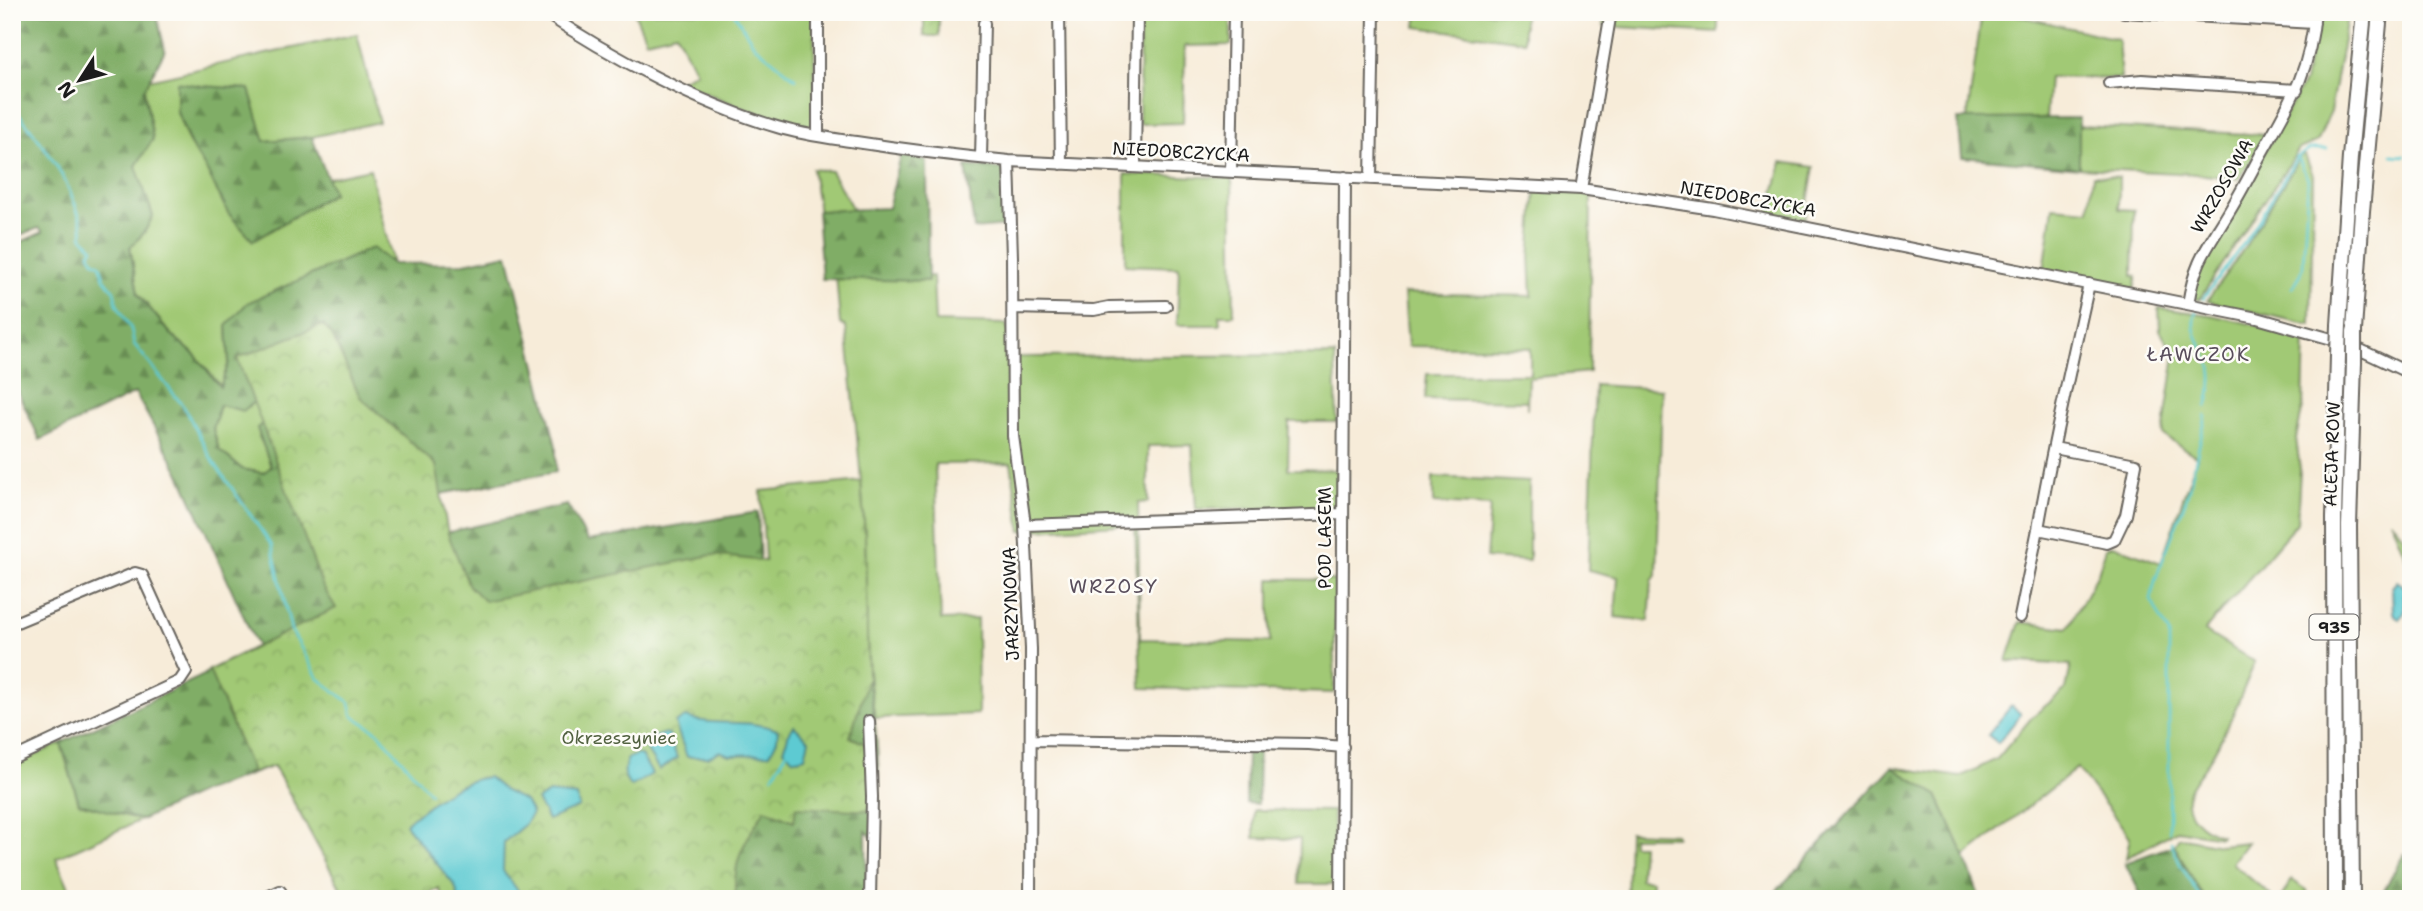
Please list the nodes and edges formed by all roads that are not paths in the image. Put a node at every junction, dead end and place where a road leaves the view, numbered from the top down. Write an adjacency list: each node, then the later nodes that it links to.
1 (544, 12): 15 (street, NIEDOBCZYCKA)
2 (818, 12): 15 (street)
3 (1059, 12): 18 (street)
4 (1137, 12): 19 (street)
5 (1234, 12): 20 (street)
6 (1374, 12): 22 (street)
7 (1611, 12): 23 (street)
8 (2124, 12): 11 (street, WRZOSOWA)
9 (2364, 12): 44 (main road, ALEJA ROW / 935, bridge)
10 (2380, 12): 45 (main road, ALEJA ROW / 935, bridge)
11 (2315, 18): 14 (street, WRZOSOWA)
12 (984, 23): 16 (street)
13 (2109, 83): 14 (street)
14 (2297, 90): 25 (street, WRZOSOWA)
15 (818, 136): 16 (street, NIEDOBCZYCKA)
16 (981, 158): 17 (street, NIEDOBCZYCKA)
17 (1009, 161): 18 (street, NIEDOBCZYCKA); 27 (street, JARZYNOWA)
18 (1060, 164): 19 (street, NIEDOBCZYCKA)
19 (1135, 167): 20 (street, NIEDOBCZYCKA)
20 (1231, 172): 21 (street, NIEDOBCZYCKA)
21 (1345, 177): 22 (street, NIEDOBCZYCKA); 30 (street, POD LASEM)
22 (1371, 178): 23 (street, NIEDOBCZYCKA)
23 (1581, 189): 24 (street, NIEDOBCZYCKA)
24 (2089, 284): 25 (street, NIEDOBCZYCKA); 29 (street)
25 (2188, 304): 28 (street, NIEDOBCZYCKA)
26 (1166, 306): 27 (street)
27 (1013, 308): 31 (street, JARZYNOWA)
28 (2411, 374)
29 (2054, 447): 32 (street); 32 (street)
30 (1342, 514): 31 (street); 37 (street, POD LASEM)
31 (1025, 525): 36 (street, JARZYNOWA)
32 (2038, 529): 33 (street)
33 (2020, 617)
34 (12, 624): 38 (street)
35 (869, 720): 41 (street)
36 (1031, 740): 37 (street); 42 (street, JARZYNOWA)
37 (1343, 747): 43 (street, POD LASEM)
38 (12, 759)
39 (263, 899): 40 (street)
40 (285, 899)
41 (870, 899)
42 (1030, 899)
43 (1341, 899)
44 (2335, 899)
45 (2352, 899)

